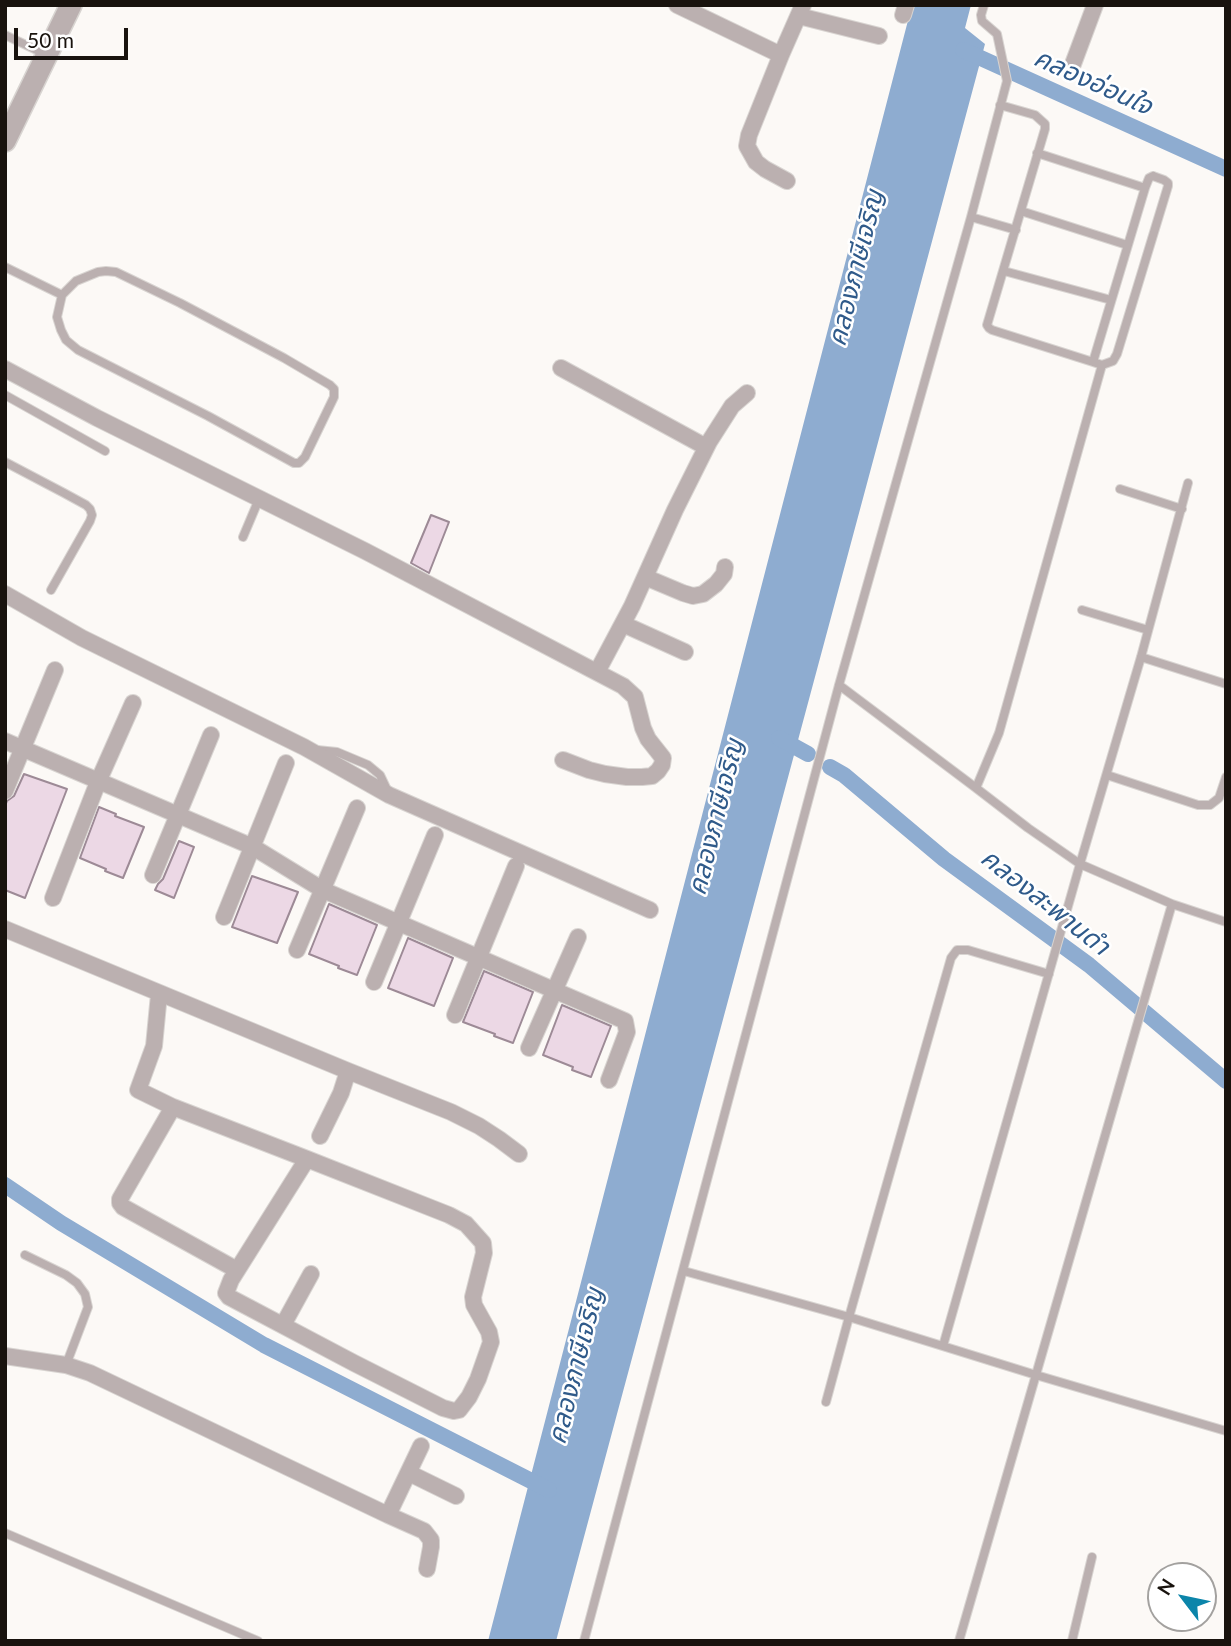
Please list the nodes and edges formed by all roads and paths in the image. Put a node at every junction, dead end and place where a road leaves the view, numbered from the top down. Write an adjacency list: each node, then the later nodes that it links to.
1 (71, 5): 8 (street)
2 (677, 5): 9 (street)
3 (984, 5): 11 (lane)
4 (1095, 5): 10 (street)
5 (801, 11): 7 (street); 9 (street)
6 (5, 35): 8 (lane)
7 (879, 36)
8 (47, 55): 12 (street)
9 (781, 55): 14 (street)
10 (1073, 64)
11 (1000, 105): 13 (lane); 17 (lane)
12 (5, 141)
13 (1037, 153): 15 (lane); 16 (lane)
14 (786, 181)
15 (1145, 187): 19 (lane); 24 (lane)
16 (1021, 211): 18 (lane); 19 (lane)
17 (971, 217): 18 (lane); 49 (lane)
18 (1016, 230): 21 (lane)
19 (1127, 245): 23 (lane)
20 (5, 267): 22 (lane)
21 (1004, 271): 23 (lane); 24 (lane)
22 (62, 295): 22 (lane)
23 (1111, 300): 24 (lane)
24 (1098, 363): 59 (lane)
25 (561, 368): 29 (street)
26 (5, 369): 34 (street)
27 (747, 393): 29 (street)
28 (5, 395): 30 (lane)
29 (706, 447): 38 (street)
30 (105, 451)
31 (5, 461): 39 (lane)
32 (1188, 483): 35 (lane)
33 (1120, 489): 35 (lane)
34 (259, 499): 36 (lane); 47 (street)
35 (1182, 509): 43 (lane)
36 (243, 537)
37 (725, 568): 38 (street)
38 (645, 577): 42 (street)
39 (51, 590)
40 (5, 594): 71 (street)
41 (1082, 610): 43 (lane)
42 (622, 624): 44 (street); 47 (street)
43 (1148, 630): 45 (lane)
44 (685, 652)
45 (1141, 657): 48 (lane); 56 (lane)
46 (55, 670): 53 (street)
47 (597, 672): 54 (street)
48 (1226, 684)
49 (839, 685): 59 (lane); 93 (lane)
50 (133, 703): 58 (street)
51 (211, 734): 62 (street)
52 (5, 741): 53 (street)
53 (23, 749): 58 (street); 60 (street)
54 (563, 760)
55 (286, 763): 64 (street)
56 (1107, 775): 57 (lane); 65 (lane)
57 (1226, 777)
58 (99, 782): 62 (street); 69 (street)
59 (976, 788): 65 (lane)
60 (5, 790)
61 (357, 808): 68 (street)
62 (177, 815): 64 (street); 67 (street)
63 (435, 835): 74 (street)
64 (253, 847): 68 (street); 72 (street)
65 (1080, 864): 70 (lane); 79 (lane)
66 (516, 866): 78 (street)
67 (153, 875)
68 (323, 890): 74 (street); 77 (street)
69 (52, 898)
70 (1172, 904): 73 (lane); 100 (lane)
71 (650, 910)
72 (224, 917)
73 (1226, 922)
74 (400, 923): 78 (street); 80 (street)
75 (5, 929): 82 (street)
76 (578, 937): 81 (street)
77 (297, 950)
78 (478, 957): 81 (street); 83 (street)
79 (1049, 974): 95 (lane); 97 (lane)
80 (374, 982)
81 (554, 989): 84 (street); 86 (street)
82 (159, 994): 85 (street); 87 (street)
83 (454, 1015)
84 (529, 1048)
85 (348, 1071): 88 (street); 89 (street)
86 (609, 1080)
87 (173, 1107): 90 (street); 92 (street)
88 (320, 1136)
89 (519, 1154)
90 (307, 1159): 92 (street); 96 (street)
91 (25, 1255): 99 (lane)
92 (237, 1270): 96 (street)
93 (684, 1270): 95 (lane); 111 (lane)
94 (311, 1274): 96 (street)
95 (849, 1317): 97 (lane); 101 (lane)
96 (283, 1325)
97 (943, 1346): 100 (lane)
98 (5, 1356): 99 (street)
99 (66, 1365): 106 (street)
100 (1036, 1375): 102 (lane); 112 (lane)
101 (826, 1402)
102 (1226, 1431)
103 (421, 1446): 104 (street)
104 (409, 1473): 105 (street); 106 (street)
105 (456, 1496)
106 (388, 1516): 109 (street)
107 (5, 1533): 110 (lane)
108 (1092, 1557): 113 (lane)
109 (427, 1569)
110 (258, 1641)
111 (584, 1641)
112 (959, 1641)
113 (1072, 1641)

